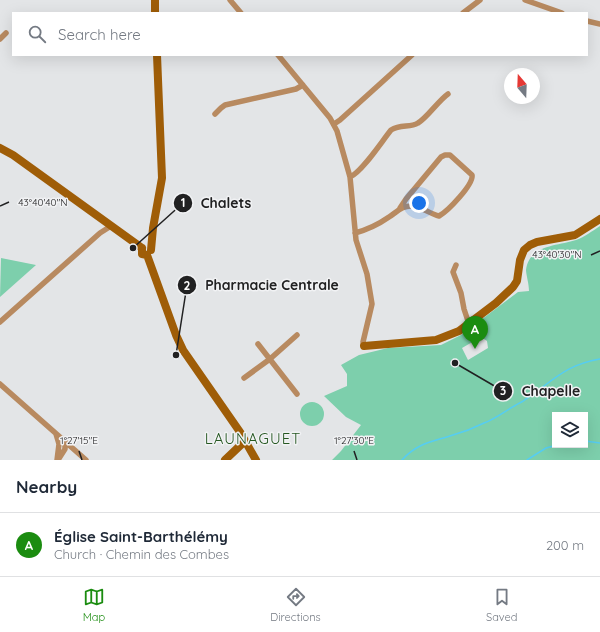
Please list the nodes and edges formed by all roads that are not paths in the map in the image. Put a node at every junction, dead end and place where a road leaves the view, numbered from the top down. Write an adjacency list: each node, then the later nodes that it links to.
1 (155, 0): 5 (street)
2 (230, 0): 6 (street)
3 (480, 0): 7 (street)
4 (525, 0): 8 (street)
5 (156, 12)
6 (240, 12)
7 (464, 12)
8 (559, 12)
9 (588, 21): 10 (street)
10 (600, 24)
11 (6, 34): 12 (street)
12 (0, 39)
13 (157, 56): 26 (street)
14 (279, 56): 16 (street)
15 (411, 56): 19 (street)
16 (303, 85): 18 (street); 19 (street)
17 (448, 94): 21 (street)
18 (215, 114)
19 (334, 124): 21 (street)
20 (0, 148): 24 (street)
21 (350, 177): 25 (street)
22 (400, 208): 22 (street); 25 (street)
23 (600, 219): 29 (street)
24 (107, 224): 26 (street); 28 (street)
25 (355, 233): 32 (street)
26 (146, 250): 38 (street)
27 (456, 266): 29 (street)
28 (0, 322)
29 (469, 324): 32 (street)
30 (297, 335): 33 (street)
31 (258, 344): 33 (street)
32 (364, 346)
33 (270, 359): 34 (street); 36 (street)
34 (244, 378)
35 (0, 384): 37 (street)
36 (297, 394)
37 (56, 434): 39 (street); 40 (street)
38 (245, 441): 42 (street); 43 (street)
39 (65, 442): 40 (street); 41 (street)
40 (58, 460)
41 (86, 460)
42 (225, 460)
43 (256, 460)

